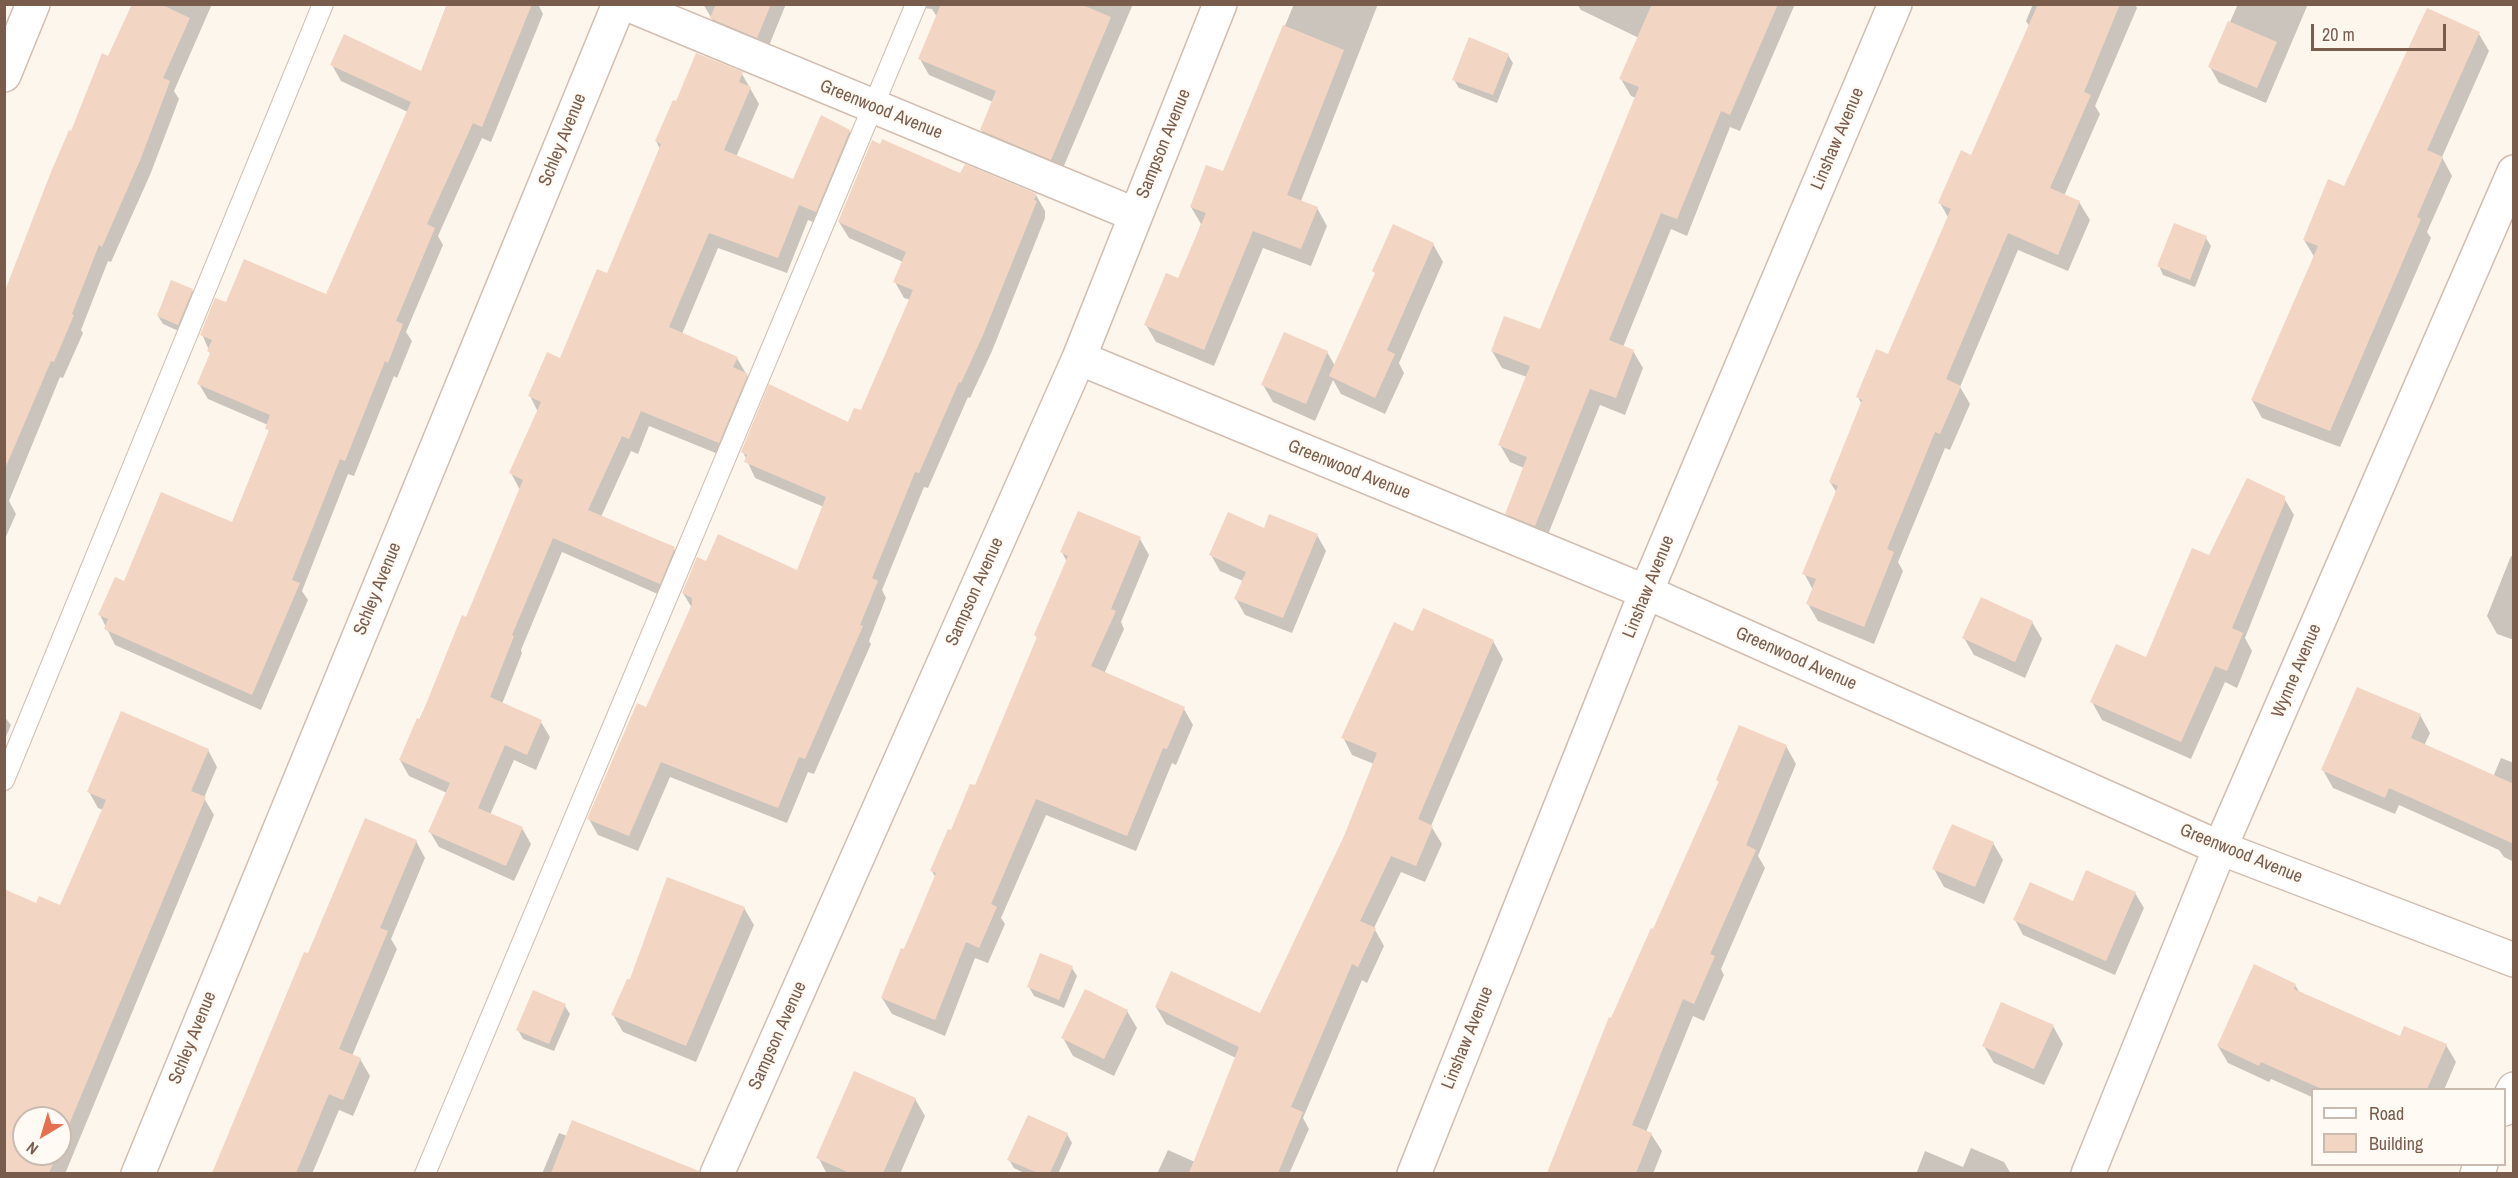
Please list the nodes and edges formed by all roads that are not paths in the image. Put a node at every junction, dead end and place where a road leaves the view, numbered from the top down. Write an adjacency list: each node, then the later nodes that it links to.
1 (33, 4): 8 (street)
2 (323, 4): 14 (lane)
3 (619, 4): 19 (street, Schley Avenue)
4 (627, 4): 9 (street, Greenwood Avenue)
5 (915, 4): 9 (lane)
6 (1220, 4): 11 (street, Sampson Avenue)
7 (1895, 4): 13 (street, Linshaw Avenue)
8 (4, 75)
9 (873, 106): 11 (street, Greenwood Avenue); 20 (lane)
10 (2514, 172): 15 (street, Wynne Avenue)
11 (1136, 215): 12 (street, Sampson Avenue)
12 (1079, 358): 13 (street, Greenwood Avenue); 21 (street, Sampson Avenue)
13 (1646, 592): 15 (street, Greenwood Avenue); 22 (street, Linshaw Avenue)
14 (4, 780)
15 (2220, 848): 16 (street, Greenwood Avenue); 23 (street, Wynne Avenue)
16 (2514, 960)
17 (2514, 1089): 18 (street)
18 (2506, 1108)
19 (138, 1173)
20 (425, 1173)
21 (717, 1173)
22 (1414, 1173)
23 (2088, 1173)

